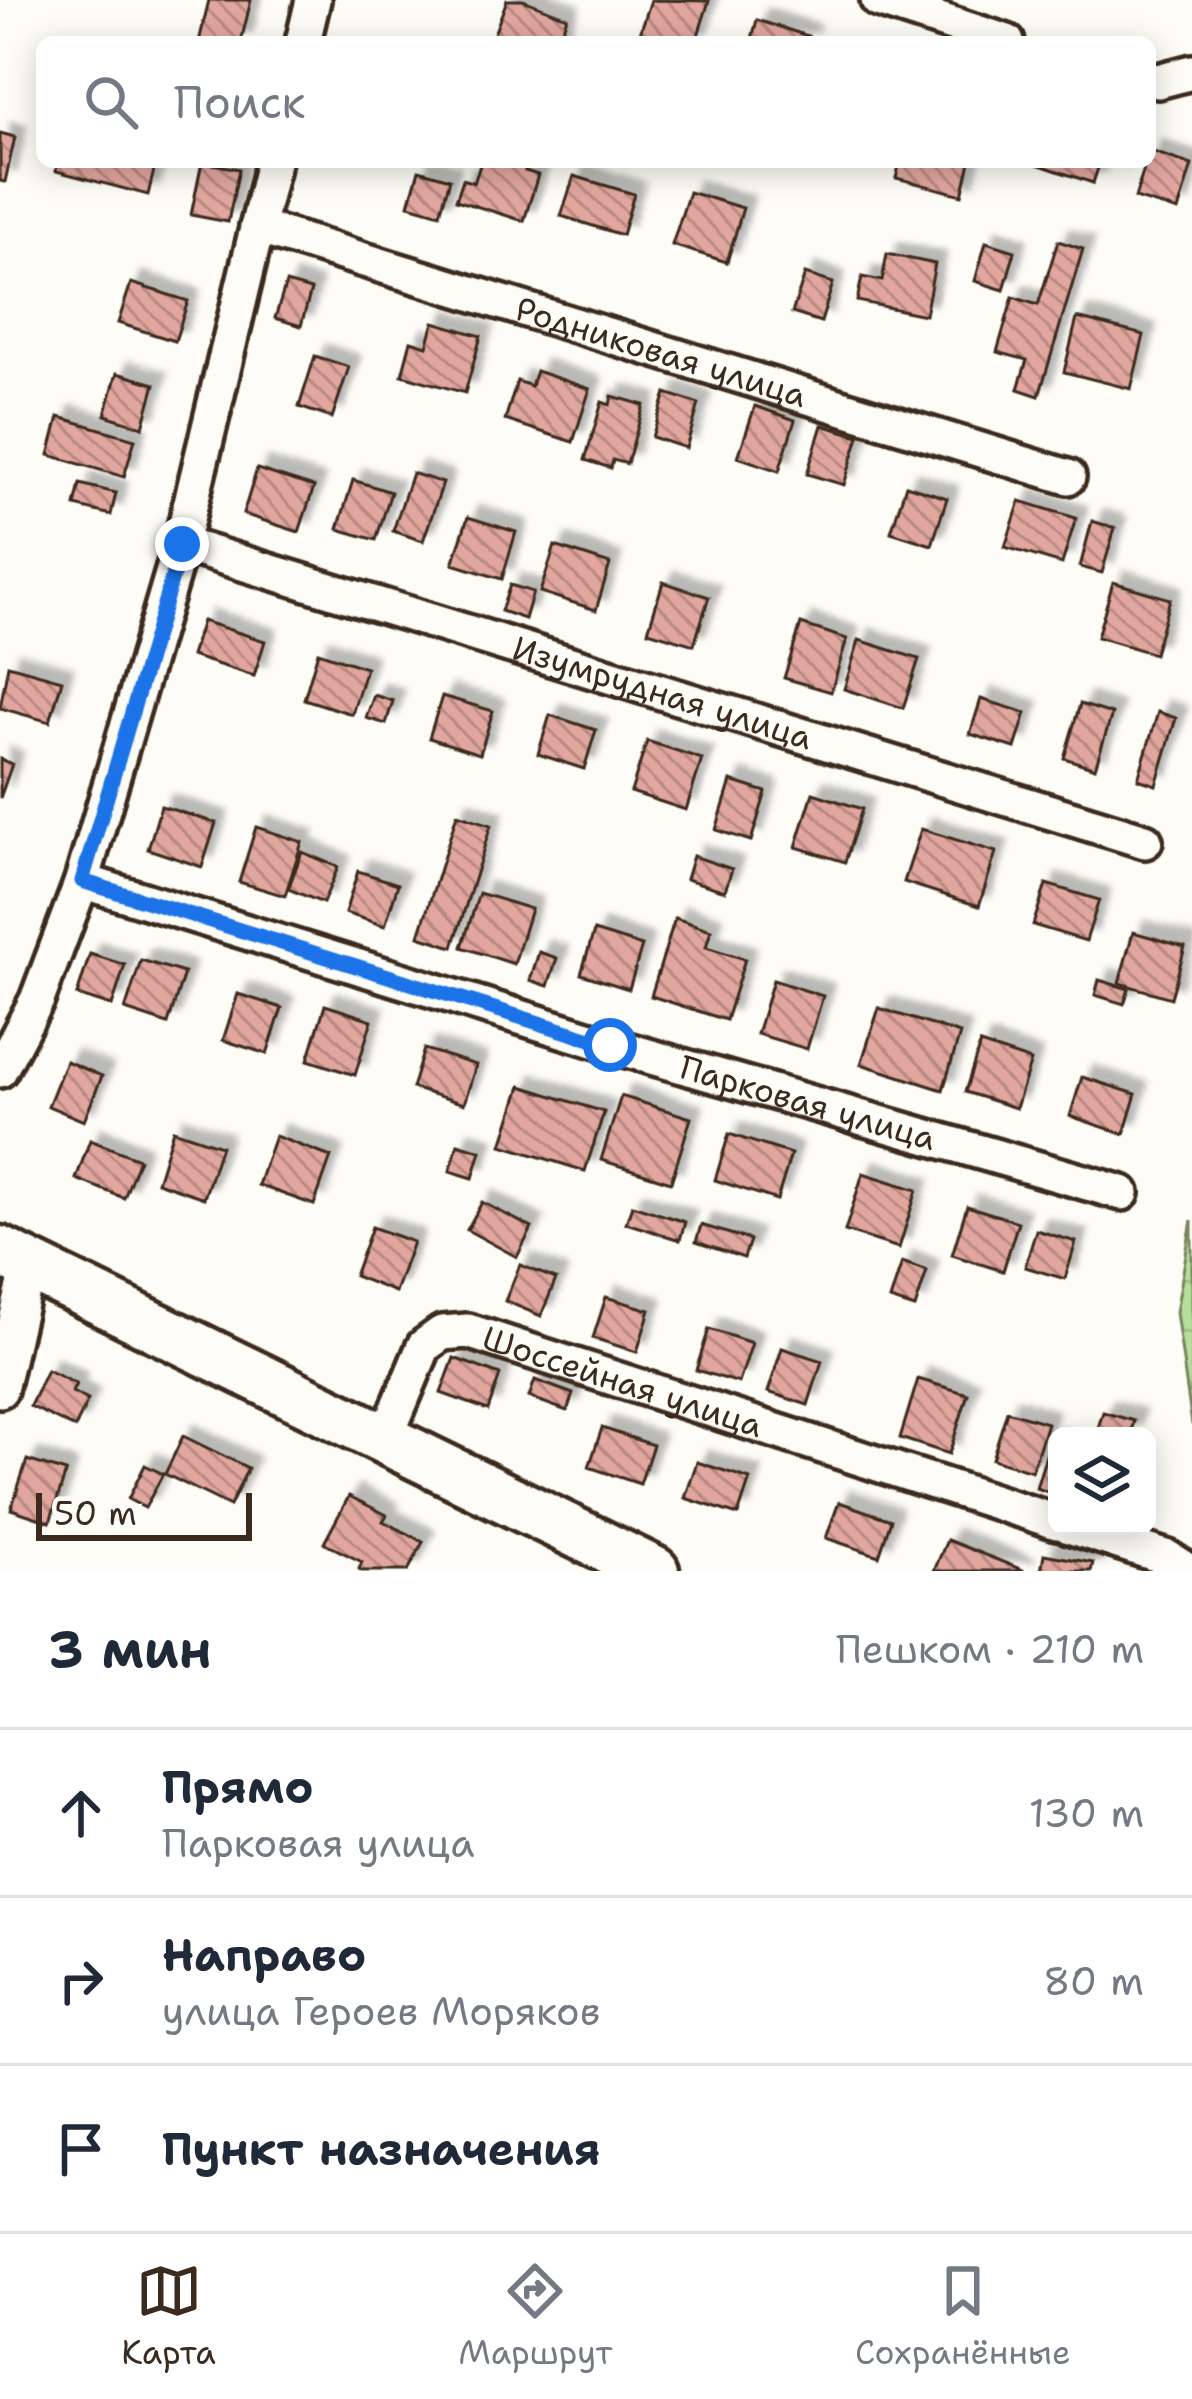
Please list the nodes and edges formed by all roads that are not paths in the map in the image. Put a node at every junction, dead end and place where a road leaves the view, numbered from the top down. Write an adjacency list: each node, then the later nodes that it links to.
1 (313, 0): 3 (street)
2 (878, 0): 4 (street)
3 (304, 36)
4 (989, 36)
5 (1192, 72): 6 (street)
6 (1156, 81)
7 (272, 168): 8 (street)
8 (257, 227): 9 (street, Родниковая улица); 10 (street)
9 (1068, 477)
10 (182, 544): 11 (street, Изумрудная улица); 12 (street)
11 (1145, 841)
12 (82, 881): 13 (street); 14 (street, Парковая улица)
13 (0, 1070)
14 (1122, 1192)
15 (14, 1258): 16 (street); 17 (main road)
16 (0, 1390)
17 (384, 1442): 18 (street, Шоссейная улица); 20 (main road)
18 (1048, 1519)
19 (1097, 1535): 21 (street)
20 (654, 1571)
21 (1188, 1571)

